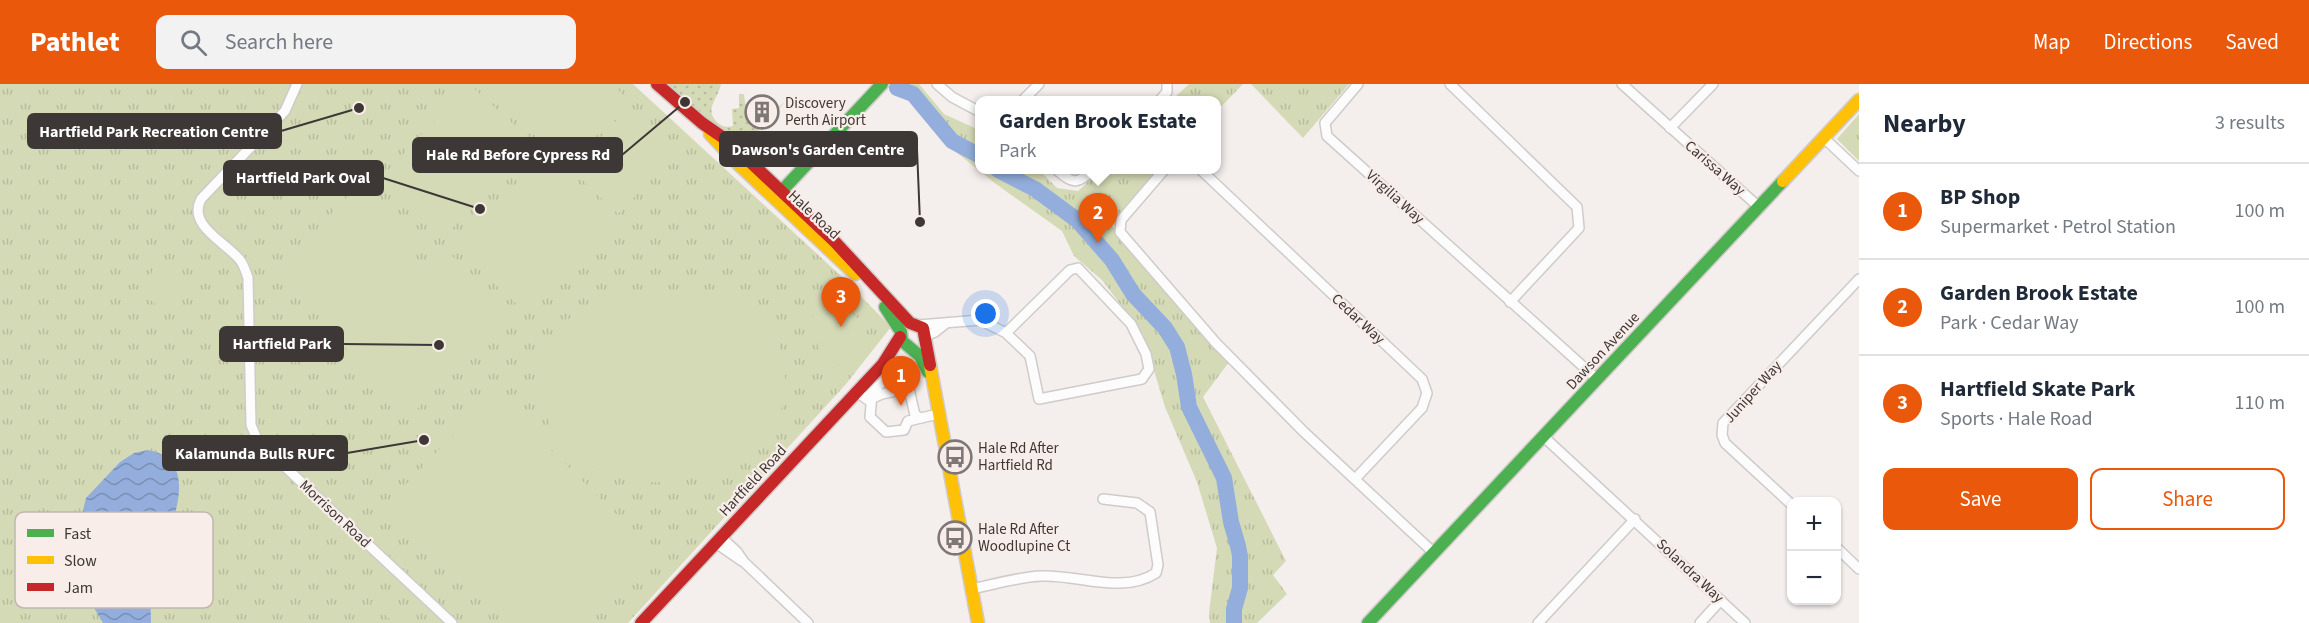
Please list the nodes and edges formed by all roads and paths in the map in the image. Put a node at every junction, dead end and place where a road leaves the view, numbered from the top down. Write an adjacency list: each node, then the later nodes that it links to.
1 (297, 84): 46 (street, Morrison Road)
2 (657, 84): 20 (main road, Hale Road)
3 (882, 84): 20 (main road)
4 (937, 84): 12 (street)
5 (1039, 84): 10 (street)
6 (1358, 84): 23 (street, Virgilia Way)
7 (1450, 84): 23 (street)
8 (1622, 84): 13 (street, Carissa Way)
9 (1713, 84): 13 (street, Carissa Way)
10 (1027, 96)
11 (1859, 100): 14 (main road, Dawson Avenue)
12 (975, 109)
13 (1670, 128): 21 (street, Carissa Way)
14 (1824, 138): 15 (street); 21 (main road, Dawson Avenue)
15 (1859, 171)
16 (1062, 174): 17 (street)
17 (1088, 174)
18 (1161, 174): 36 (street)
19 (1205, 174): 36 (street, Cedar Way)
20 (778, 195): 24 (main road, Hale Road)
21 (1760, 208): 30 (main road, Dawson Avenue)
22 (1859, 279): 38 (street, Juniper Way)
23 (1510, 302): 30 (street, Virgilia Way)
24 (913, 332): 25 (street); 26 (main road); 27 (main road, Hartfield Road); 29 (main road)
25 (1006, 333): 25 (street)
26 (911, 348): 27 (main road, Hartfield Road); 29 (main road)
27 (886, 361): 28 (street); 31 (main road, Hartfield Road)
28 (896, 375): 31 (street); 32 (street)
29 (930, 376): 33 (main road)
30 (1597, 379): 35 (main road, Dawson Avenue)
31 (865, 395): 32 (street); 34 (street); 40 (main road, Hartfield Road)
32 (911, 397): 34 (street)
33 (938, 414): 34 (street); 44 (main road)
34 (921, 418)
35 (1544, 436): 39 (street, Solandra Way); 42 (main road, Dawson Avenue)
36 (1355, 479): 42 (street)
37 (1103, 500): 44 (street)
38 (1787, 501)
39 (1635, 519): 45 (street, Solandra Way); 51 (street)
40 (719, 540): 47 (main road, Hartfield Road); 48 (street)
41 (1839, 551): 43 (street)
42 (1434, 553): 50 (main road, Dawson Avenue)
43 (1859, 569)
44 (972, 589): 49 (main road)
45 (1721, 600): 52 (street); 53 (street, Solandra Way)
46 (452, 623)
47 (641, 623)
48 (807, 623)
49 (978, 623)
50 (1368, 623)
51 (1538, 623)
52 (1700, 623)
53 (1745, 623)

